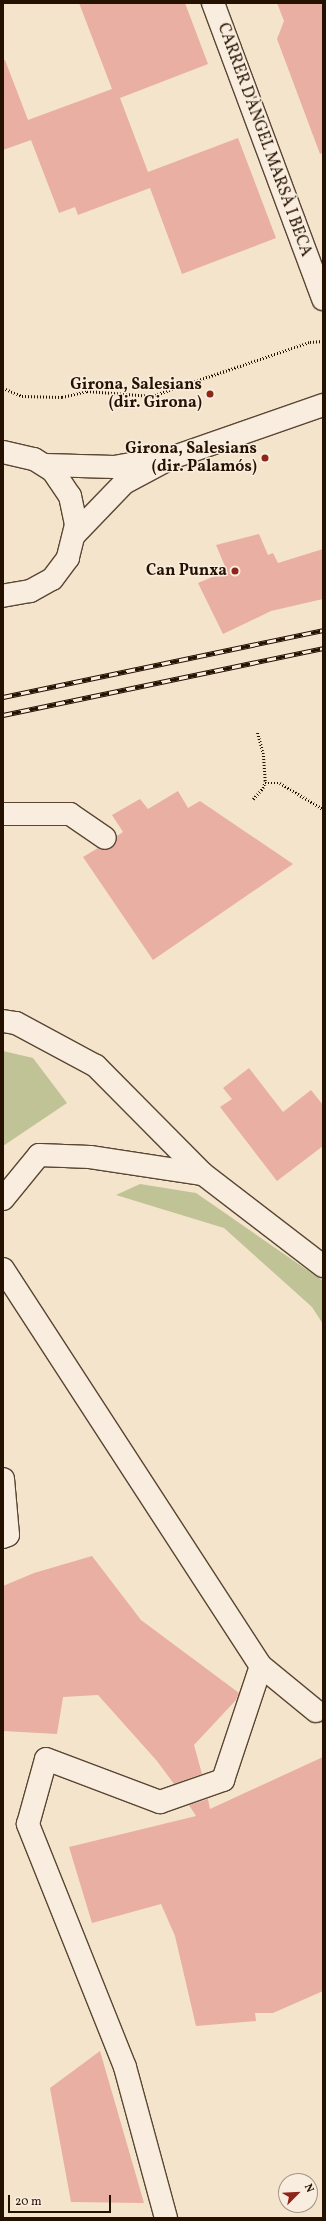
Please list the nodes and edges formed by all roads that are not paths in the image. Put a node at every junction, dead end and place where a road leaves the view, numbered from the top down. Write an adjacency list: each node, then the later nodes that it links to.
1 (213, 3): 2 (street, CARRER D'ÀNGEL MARSÀ I BECA)
2 (323, 299)
3 (323, 405): 5 (street)
4 (3, 452): 6 (street)
5 (171, 458): 6 (street); 7 (street)
6 (45, 465): 7 (street)
7 (75, 534): 8 (street)
8 (3, 596)
9 (3, 814): 10 (street)
10 (105, 838)
11 (3, 1022): 12 (street)
12 (203, 1174): 13 (street); 14 (street)
13 (3, 1199)
14 (323, 1266)
15 (3, 1269): 18 (street)
16 (3, 1479): 17 (street)
17 (3, 1537)
18 (261, 1666): 19 (street); 20 (street)
19 (316, 1710)
20 (166, 2218)

